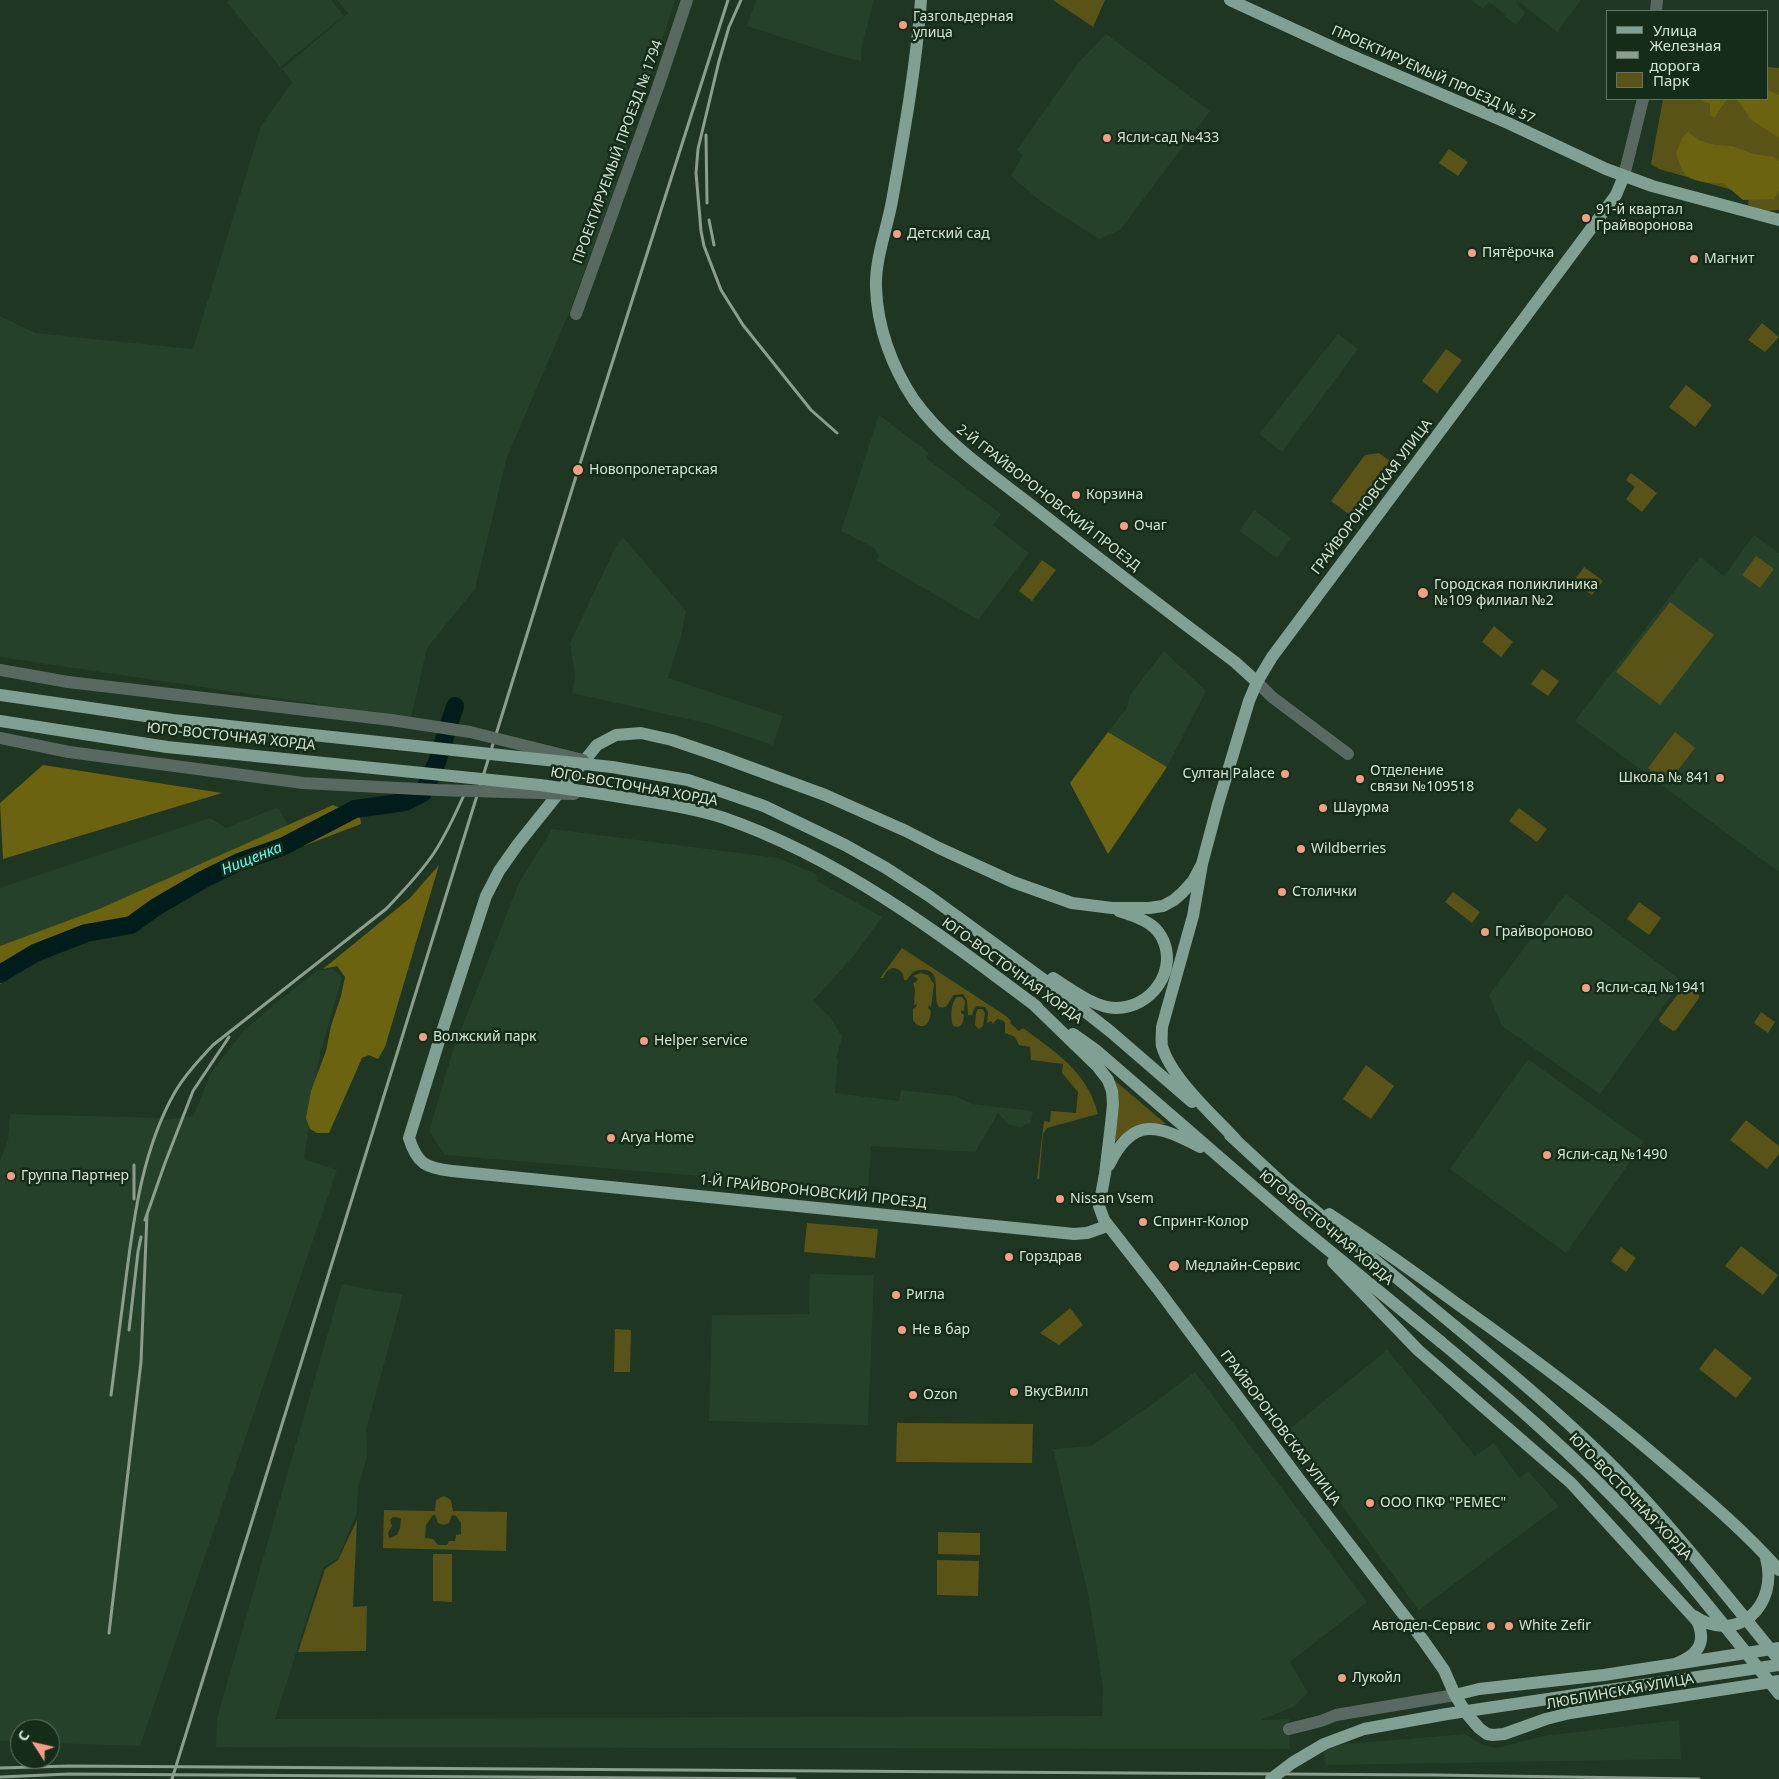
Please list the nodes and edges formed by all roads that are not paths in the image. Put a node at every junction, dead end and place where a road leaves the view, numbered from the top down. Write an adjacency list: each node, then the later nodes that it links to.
1 (687, 0): 9 (street, ПРОЕКТИРУЕМЫЙ ПРОЕЗД № 1794)
2 (921, 0): 5 (main road, 2-Й ГРАЙВОРОНОВСКИЙ ПРОЕЗД)
3 (928, 0): 5 (main road)
4 (1230, 0): 7 (main road, ПРОЕКТИРУЕМЫЙ ПРОЕЗД № 57)
5 (919, 32): 11 (main road, 2-Й ГРАЙВОРОНОВСКИЙ ПРОЕЗД)
6 (1643, 100): 7 (street)
7 (1624, 176): 8 (main road, ПРОЕКТИРУЕМЫЙ ПРОЕЗД № 57); 11 (main road, ГРАЙВОРОНОВСКАЯ УЛИЦА)
8 (1779, 220)
9 (576, 314)
10 (0, 670): 16 (street, bridge)
11 (1257, 682): 15 (street); 18 (main road, ГРАЙВОРОНОВСКАЯ УЛИЦА)
12 (0, 695): 16 (main road, ЮГО-ВОСТОЧНАЯ ХОРДА, bridge)
13 (0, 721): 17 (main road, ЮГО-ВОСТОЧНАЯ ХОРДА, bridge)
14 (0, 738): 17 (street, bridge)
15 (1348, 754)
16 (612, 767): 20 (main road, ЮГО-ВОСТОЧНАЯ ХОРДА)
17 (609, 795): 21 (main road, ЮГО-ВОСТОЧНАЯ ХОРДА)
18 (1202, 864): 19 (main road); 22 (main road)
19 (1112, 908): 20 (main road); 27 (main road, 1-Й ГРАЙВОРОНОВСКИЙ ПРОЕЗД)
20 (991, 941): 22 (main road, ЮГО-ВОСТОЧНАЯ ХОРДА)
21 (1031, 1002): 23 (main road, ЮГО-ВОСТОЧНАЯ ХОРДА); 24 (main road)
22 (1236, 1140): 25 (main road, ЮГО-ВОСТОЧНАЯ ХОРДА)
23 (1221, 1158): 24 (main road); 26 (main road, ЮГО-ВОСТОЧНАЯ ХОРДА)
24 (1105, 1174): 27 (main road, ГРАЙВОРОНОВСКАЯ УЛИЦА)
25 (1283, 1184): 28 (main road); 32 (main road, ЮГО-ВОСТОЧНАЯ ХОРДА, bridge)
26 (1293, 1221): 30 (main road); 36 (main road, ЮГО-ВОСТОЧНАЯ ХОРДА, bridge)
27 (1107, 1226): 37 (main road, ГРАЙВОРОНОВСКАЯ УЛИЦА)
28 (1760, 1549): 29 (main road); 30 (main road)
29 (1779, 1570)
30 (1692, 1615): 33 (main road)
31 (1779, 1648): 33 (main road, ЛЮБЛИНСКАЯ УЛИЦА)
32 (1779, 1660)
33 (1675, 1664): 37 (main road, ЛЮБЛИНСКАЯ УЛИЦА)
34 (1779, 1664): 39 (main road, bridge)
35 (1779, 1681): 37 (main road, ЛЮБЛИНСКАЯ УЛИЦА)
36 (1779, 1694)
37 (1455, 1696): 38 (street, ЛЮБЛИНСКАЯ УЛИЦА)
38 (1289, 1729)
39 (1271, 1779)

